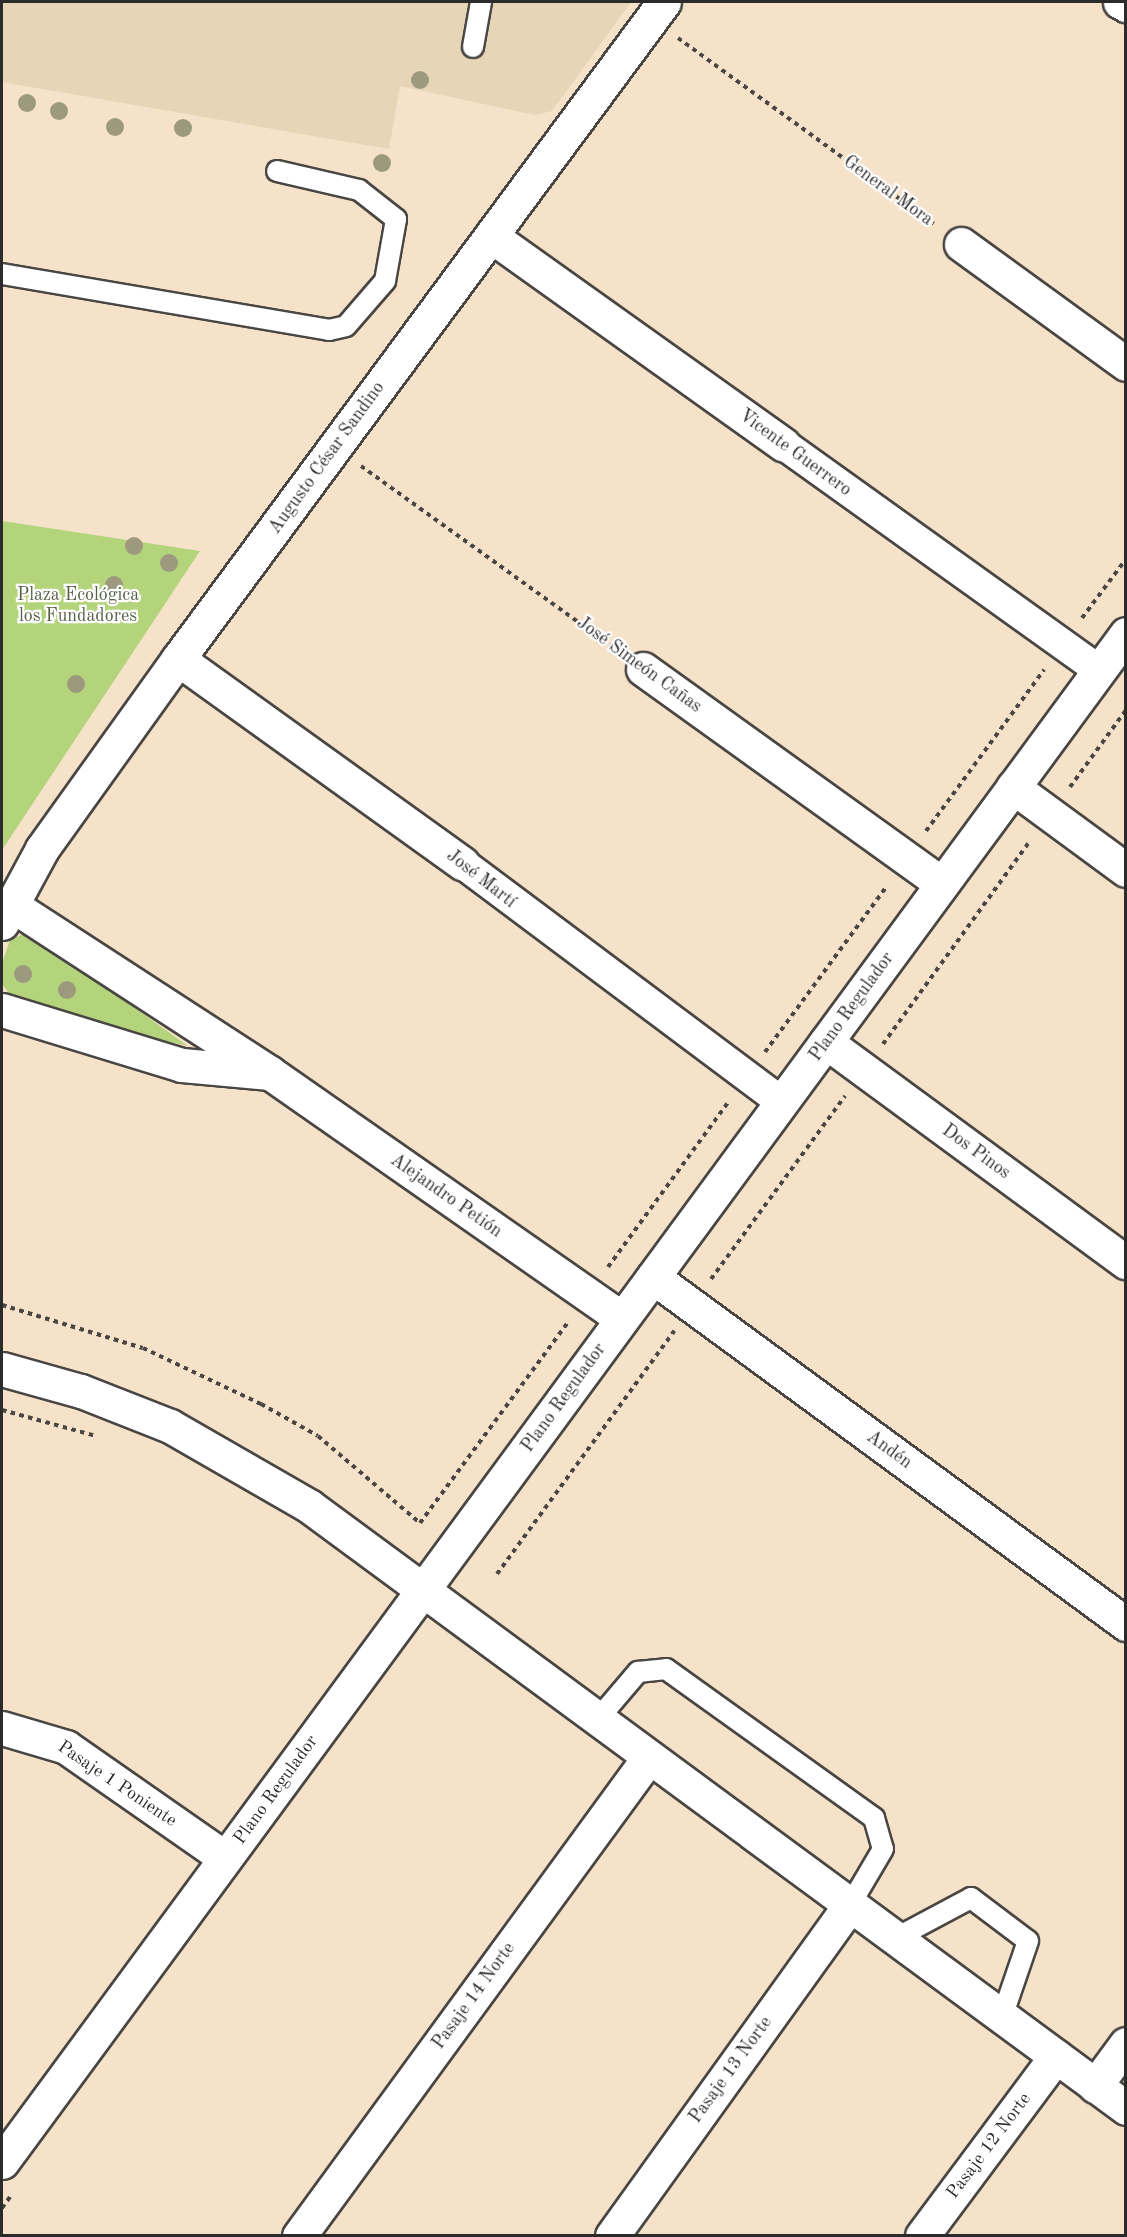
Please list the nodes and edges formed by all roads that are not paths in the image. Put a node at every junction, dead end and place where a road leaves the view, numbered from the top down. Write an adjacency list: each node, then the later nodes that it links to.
1 (481, 2): 5 (lane)
2 (1120, 2): 3 (street)
3 (1125, 5)
4 (658, 10): 7 (street, Augusto César Sandino)
5 (473, 47)
6 (278, 171): 9 (lane)
7 (491, 236): 11 (street, Vicente Guerrero); 13 (street, Augusto César Sandino)
8 (962, 244): 10 (street)
9 (2, 274)
10 (1125, 364)
11 (783, 444): 15 (street, Vicente Guerrero)
12 (1125, 634): 15 (street, Plano Regulador)
13 (178, 659): 17 (street, José Martí); 20 (street, Augusto César Sandino)
14 (643, 669): 19 (street, José Simeón Cañas)
15 (1099, 670): 16 (street, Plano Regulador)
16 (1013, 787): 18 (street); 19 (street, Plano Regulador)
17 (462, 863): 24 (street, José Martí)
18 (1125, 870)
19 (942, 884): 22 (street, Plano Regulador)
20 (6, 914): 23 (street, Alejandro Petión)
21 (2, 1010): 23 (street, Alejandro Petión)
22 (826, 1042): 24 (street, Plano Regulador); 25 (street, Dos Pinos)
23 (270, 1073): 27 (street, Alejandro Petión)
24 (782, 1102): 26 (street, Plano Regulador)
25 (1125, 1262)
26 (652, 1277): 27 (street, Plano Regulador); 30 (street, Andén)
27 (622, 1319): 29 (street, Plano Regulador)
28 (2, 1369): 29 (street)
29 (423, 1589): 31 (street); 34 (street, Plano Regulador)
30 (1125, 1624)
31 (598, 1719): 33 (street); 35 (lane)
32 (2, 1728): 34 (street, Pasaje 1 Poniente)
33 (649, 1756): 35 (street); 43 (street, Pasaje 14 Norte)
34 (225, 1858): 42 (street, Plano Regulador)
35 (850, 1905): 36 (street); 44 (street, Pasaje 13 Norte)
36 (896, 1938): 37 (street); 37 (lane)
37 (1002, 2017): 39 (street)
38 (1125, 2044): 40 (street)
39 (1056, 2056): 40 (street); 45 (street, Pasaje 12 Norte)
40 (1095, 2086): 41 (street)
41 (1125, 2108)
42 (2, 2162)
43 (299, 2235)
44 (612, 2235)
45 (922, 2235)

